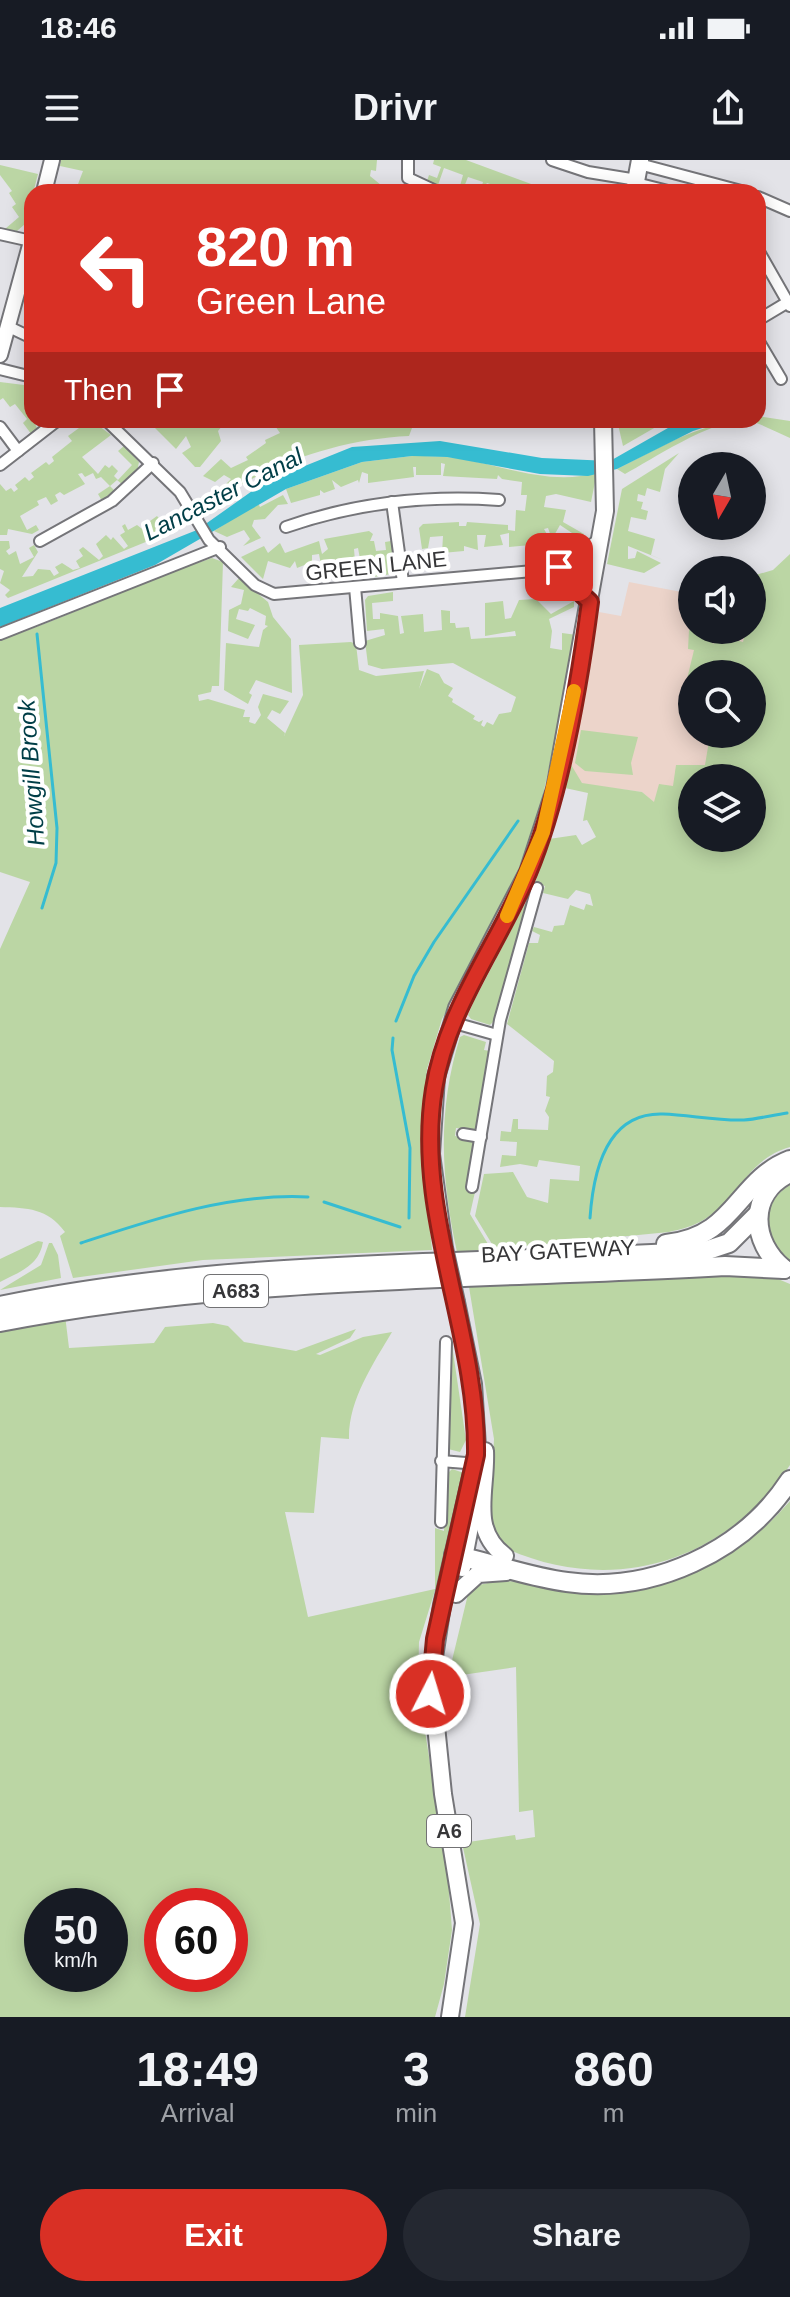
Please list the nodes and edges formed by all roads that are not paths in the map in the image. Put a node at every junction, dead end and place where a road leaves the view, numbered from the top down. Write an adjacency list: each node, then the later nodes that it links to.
1 (52, 160): 5 (street)
2 (408, 160): 6 (street)
3 (552, 160): 4 (street)
4 (637, 176): 7 (street)
5 (46, 184)
6 (421, 184)
7 (691, 184)
8 (766, 200): 9 (street)
9 (790, 211)
10 (0, 234): 11 (street)
11 (24, 238)
12 (766, 264): 14 (street)
13 (24, 270): 16 (street)
14 (789, 304): 15 (street)
15 (766, 316)
16 (9, 327): 17 (street); 18 (street)
17 (24, 334)
18 (0, 355)
19 (766, 361): 22 (street)
20 (0, 369): 21 (street)
21 (24, 375)
22 (781, 379)
23 (0, 427): 27 (street)
24 (48, 428): 27 (street)
25 (115, 428): 28 (street, GREEN LANE)
26 (604, 428): 33 (main road, A6)
27 (18, 451): 29 (street)
28 (153, 463): 34 (street); 35 (street, GREEN LANE)
29 (0, 465)
30 (499, 500): 31 (street)
31 (392, 502): 32 (street); 37 (street)
32 (286, 527)
33 (601, 539): 36 (street, GREEN LANE); 39 (main road, A6)
34 (40, 541)
35 (220, 547): 38 (street, GREEN LANE); 40 (street)
36 (555, 569): 37 (street, GREEN LANE); 39 (street)
37 (403, 582): 38 (street, GREEN LANE)
38 (355, 587): 41 (street)
39 (590, 602): 43 (main road, A6)
40 (0, 634)
41 (360, 643)
42 (537, 888): 44 (street)
43 (451, 1022): 44 (street); 56 (main road, A6, bridge)
44 (497, 1035): 46 (street)
45 (463, 1134): 46 (street)
46 (481, 1137): 49 (street)
47 (790, 1160): 51 (highway)
48 (790, 1173): 50 (highway, BAY GATEWAY)
49 (472, 1187)
50 (758, 1214): 51 (highway, BAY GATEWAY / A683); 52 (highway)
51 (568, 1258): 53 (highway, BAY GATEWAY / A683)
52 (787, 1271): 54 (highway, BAY GATEWAY / A683)
53 (0, 1306)
54 (0, 1322)
55 (446, 1342): 57 (street)
56 (477, 1428): 58 (main road, A6); 62 (main road)
57 (441, 1461): 58 (street); 60 (street)
58 (476, 1461): 61 (main road, A6)
59 (790, 1480): 64 (highway)
60 (441, 1522)
61 (461, 1551): 62 (highway); 63 (highway); 65 (main road); 66 (main road, A6)
62 (505, 1556): 64 (highway)
63 (519, 1573): 64 (highway); 65 (main road)
64 (623, 1580)
65 (456, 1594): 66 (main road)
66 (435, 1702): 67 (main road, A6)
67 (450, 2017)

